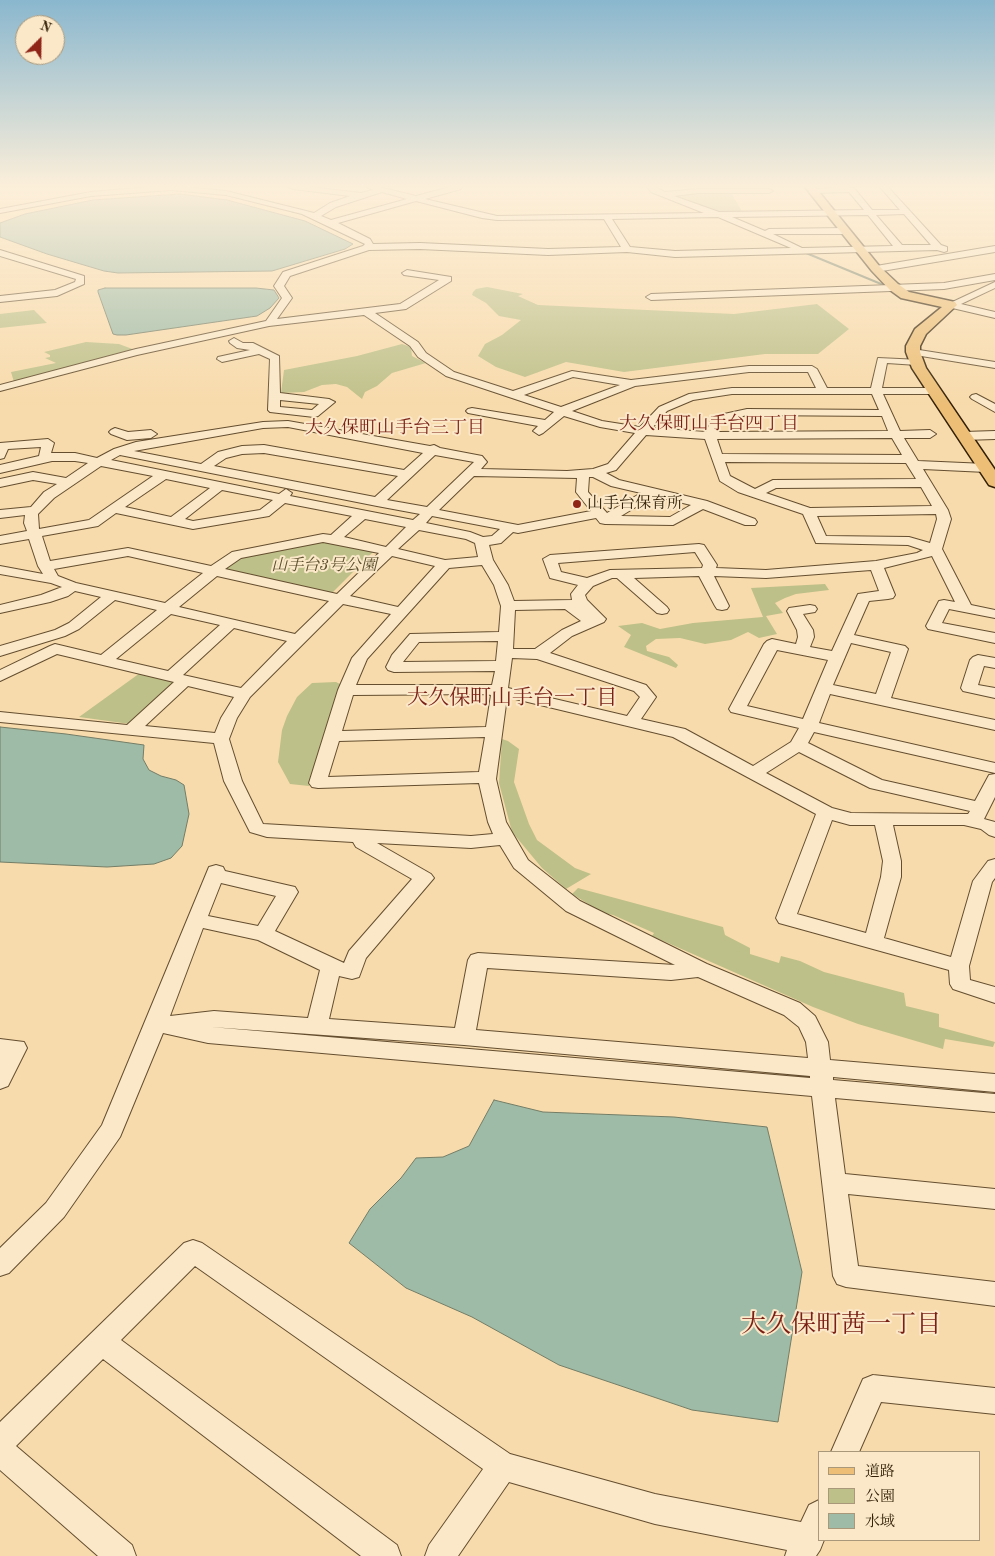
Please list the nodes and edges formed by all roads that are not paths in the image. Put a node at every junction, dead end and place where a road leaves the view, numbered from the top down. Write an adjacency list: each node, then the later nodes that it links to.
1 (21, 260): 13 (street)
2 (330, 260): 17 (street)
3 (868, 260): 5 (main road)
4 (932, 260): 5 (street)
5 (876, 269): 10 (main road)
6 (407, 273): 15 (street)
7 (995, 277): 9 (street)
8 (995, 285): 12 (street)
9 (944, 286): 10 (street); 12 (street)
10 (894, 287): 11 (street); 14 (main road)
11 (651, 297)
12 (967, 297): 14 (street)
13 (0, 299)
14 (951, 305): 16 (street); 19 (main road)
15 (367, 312): 17 (street); 29 (street)
16 (995, 315)
17 (269, 328): 18 (street); 24 (street)
18 (261, 350): 20 (street); 30 (street)
19 (915, 357): 21 (street); 27 (street); 28 (main road)
20 (222, 359)
21 (995, 365)
22 (732, 371): 23 (street); 25 (street); 26 (street)
23 (632, 383): 29 (street); 34 (street)
24 (0, 388)
25 (740, 391): 26 (street); 36 (street); 40 (street)
26 (823, 391): 27 (street)
27 (876, 391): 28 (street); 37 (street)
28 (934, 391): 46 (main road)
29 (513, 395): 34 (street)
30 (274, 396): 33 (street); 33 (street)
31 (976, 397): 32 (street)
32 (995, 409)
33 (274, 410): 38 (street)
34 (562, 411): 35 (street); 40 (street)
35 (472, 412)
36 (747, 412): 37 (street); 45 (street)
37 (886, 413): 43 (street)
38 (273, 424): 39 (street); 47 (street)
39 (308, 427): 48 (street); 49 (street)
40 (643, 431): 45 (street); 61 (street)
41 (115, 432): 47 (street)
42 (930, 434): 43 (street)
43 (896, 435): 45 (street); 55 (street)
44 (995, 435): 46 (street)
45 (710, 436): 52 (street)
46 (964, 436): 58 (main road)
47 (162, 440): 50 (street)
48 (434, 449): 56 (street); 60 (street)
49 (278, 451): 57 (street); 60 (street)
50 (118, 452): 54 (street); 57 (street)
51 (0, 455): 53 (street)
52 (717, 458): 55 (street); 70 (street)
53 (44, 459): 54 (street); 59 (street)
54 (98, 462): 62 (street); 63 (street)
55 (912, 462): 58 (street); 66 (street)
56 (477, 467): 61 (street); 77 (street)
57 (203, 468): 68 (street)
58 (986, 468): 64 (main road)
59 (0, 469)
60 (407, 474): 72 (street)
61 (589, 474): 69 (street); 81 (street)
62 (163, 475): 67 (street); 74 (street)
63 (68, 482): 65 (street); 75 (street)
64 (995, 482)
65 (0, 483)
66 (926, 483): 70 (street); 76 (street)
67 (220, 486): 71 (street); 82 (street)
68 (294, 486): 71 (street); 72 (street)
69 (652, 492): 73 (street); 81 (street)
70 (755, 494): 78 (street)
71 (280, 498): 80 (street); 82 (street)
72 (377, 502): 77 (street)
73 (702, 504): 81 (street); 83 (street)
74 (114, 509): 82 (street); 86 (street)
75 (35, 510): 79 (street); 86 (street)
76 (941, 510): 78 (street); 90 (street)
77 (429, 512): 84 (street); 85 (street)
78 (809, 512): 90 (street)
79 (0, 514)
80 (362, 514): 84 (street); 87 (street)
81 (602, 516): 85 (street)
82 (174, 521)
83 (750, 522)
84 (416, 525): 89 (street); 91 (street)
85 (508, 528): 89 (street)
86 (34, 534): 88 (street); 98 (street)
87 (334, 539): 91 (street); 96 (street)
88 (0, 540)
89 (481, 541): 92 (street)
90 (935, 549): 94 (street); 109 (street)
91 (389, 551): 93 (street); 103 (street)
92 (486, 560): 93 (street); 104 (street)
93 (445, 564): 111 (street)
94 (876, 565): 97 (street); 116 (street)
95 (0, 570): 98 (street)
96 (214, 571): 98 (street); 103 (street); 106 (street)
97 (707, 572): 99 (street); 100 (street); 105 (street)
98 (49, 573): 101 (street)
99 (621, 574): 100 (street); 110 (street)
100 (588, 584): 114 (street)
101 (72, 586): 102 (street); 107 (street)
102 (113, 595): 106 (street); 120 (street)
103 (339, 598): 111 (street); 118 (street)
104 (508, 606): 114 (street); 115 (street)
105 (722, 606)
106 (168, 608): 113 (street); 123 (street)
107 (0, 609)
108 (810, 609): 119 (street)
109 (966, 609): 112 (street); 117 (street)
110 (662, 610)
111 (401, 612): 129 (street)
112 (995, 614)
113 (231, 623): 118 (street); 127 (street)
114 (591, 623): 121 (street)
115 (507, 636): 124 (street); 124 (street)
116 (847, 638): 122 (street); 133 (street)
117 (995, 638)
118 (298, 639): 132 (street)
119 (801, 650): 122 (street); 137 (street)
120 (0, 651)
121 (539, 654): 124 (street); 135 (street)
122 (838, 657): 128 (street)
123 (105, 660): 126 (street); 127 (street)
124 (504, 660): 130 (street)
125 (995, 663): 131 (street)
126 (0, 676)
127 (179, 678): 132 (street); 138 (street)
128 (824, 688): 133 (street); 137 (street)
129 (346, 690): 130 (street); 140 (street)
130 (500, 691): 135 (street); 139 (street)
131 (995, 693)
132 (244, 694): 141 (street)
133 (882, 701): 136 (street)
134 (0, 717): 138 (street)
135 (632, 721): 144 (street)
136 (995, 725)
137 (809, 726): 142 (street); 143 (street)
138 (131, 730): 141 (street)
139 (495, 732): 140 (street); 145 (street)
140 (332, 736): 145 (street)
141 (221, 739): 151 (street)
142 (798, 745): 144 (street); 148 (street)
143 (995, 768)
144 (754, 773): 147 (street)
145 (487, 777): 152 (street)
146 (995, 780): 148 (street)
147 (826, 812): 149 (street); 156 (street)
148 (977, 815): 149 (street); 150 (street)
149 (883, 820): 156 (street)
150 (995, 831)
151 (360, 835): 152 (street); 158 (street)
152 (504, 839): 159 (street)
153 (995, 864): 157 (street)
154 (196, 920): 155 (street); 155 (street); 161 (street)
155 (263, 934): 158 (street)
156 (873, 942): 157 (street)
157 (959, 966): 160 (street)
158 (331, 967): 162 (street)
159 (700, 969): 163 (street); 165 (street)
160 (995, 995)
161 (156, 1024): 162 (street); 165 (street); 171 (street)
162 (317, 1026): 163 (street)
163 (464, 1037): 165 (street)
164 (0, 1046): 166 (street)
165 (822, 1078): 167 (street); 168 (street); 169 (street)
166 (0, 1080)
167 (995, 1083)
168 (995, 1103)
169 (835, 1183): 170 (street); 172 (street)
170 (995, 1198)
171 (0, 1266)
172 (995, 1294)
173 (102, 1342): 175 (street); 178 (street); 181 (street)
174 (995, 1401): 177 (street)
175 (0, 1442)
176 (0, 1451): 180 (street)
177 (845, 1451)
178 (503, 1466): 179 (street); 182 (street)
179 (809, 1537)
180 (121, 1556)
181 (386, 1556)
182 (440, 1556)

